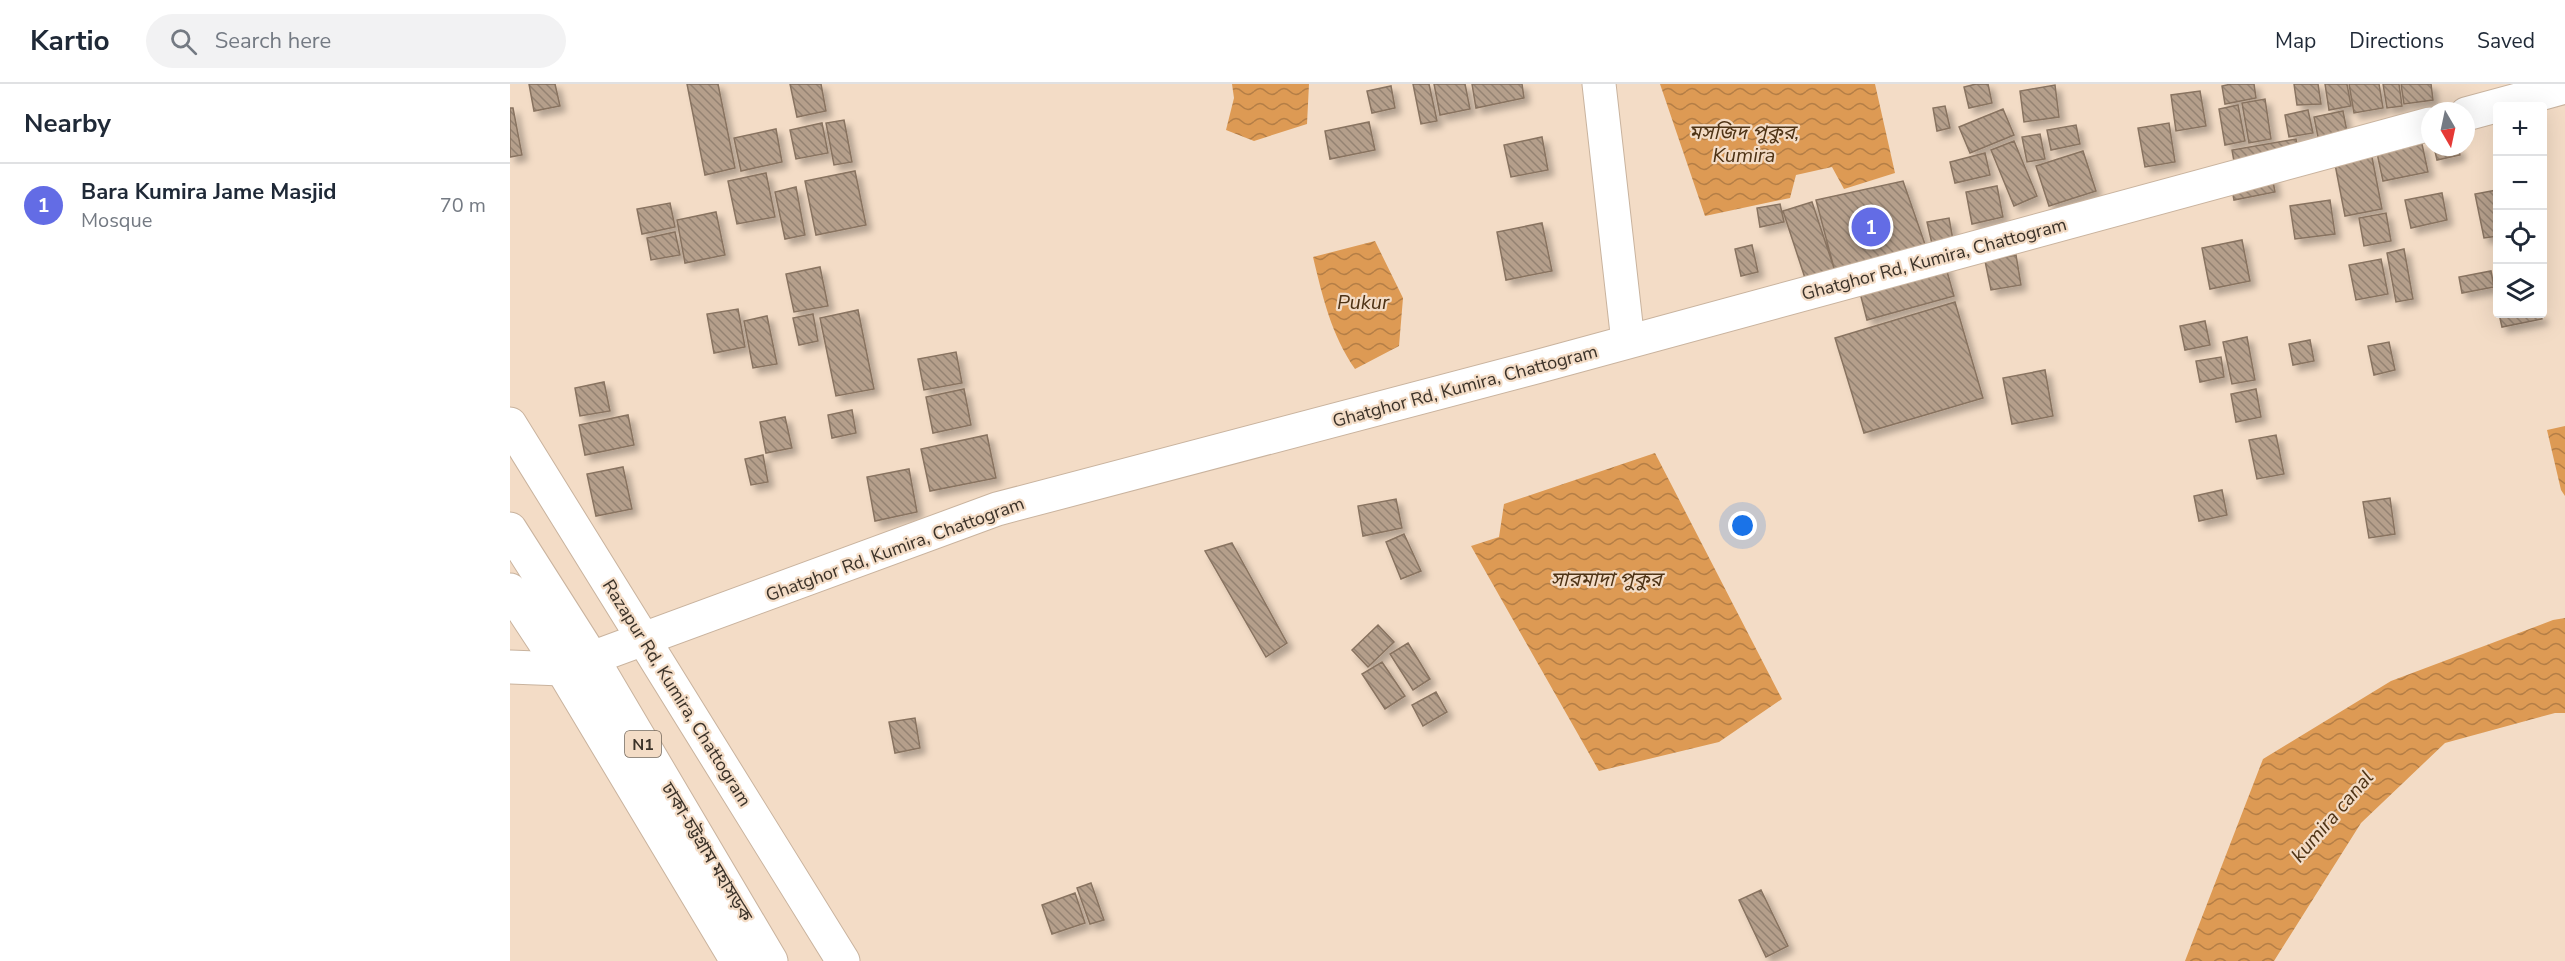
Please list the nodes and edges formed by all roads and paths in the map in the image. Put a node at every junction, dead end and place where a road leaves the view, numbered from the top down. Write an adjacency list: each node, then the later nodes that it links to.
1 (1599, 84): 5 (main road)
2 (2565, 87): 3 (main road)
3 (2475, 112)
4 (2421, 126): 5 (main road, Ghatghor Rd, Kumira, Chattogram)
5 (1628, 342): 9 (main road, Ghatghor Rd, Kumira, Chattogram)
6 (510, 424): 9 (main road, Razapur Rd, Kumira, Chattogram)
7 (510, 529): 10 (main road, ঢাকা-চট্টগ্রাম মহাসড়ক / N1)
8 (510, 590): 12 (main road, ঢাকা-চট্টগ্রাম মহাসড়ক / N1)
9 (644, 640): 10 (main road, Ghatghor Rd, Kumira, Chattogram); 15 (main road, Razapur Rd, Kumira, Chattogram)
10 (592, 658): 12 (main road, Ghatghor Rd, Kumira, Chattogram); 14 (main road, ঢাকা-চট্টগ্রাম মহাসড়ক / N1)
11 (510, 667): 12 (main road, Ghatghor Rd, Kumira, Chattogram)
12 (562, 669): 13 (main road, ঢাকা-চট্টগ্রাম মহাসড়ক / N1)
13 (737, 961)
14 (771, 961)
15 (843, 961)

